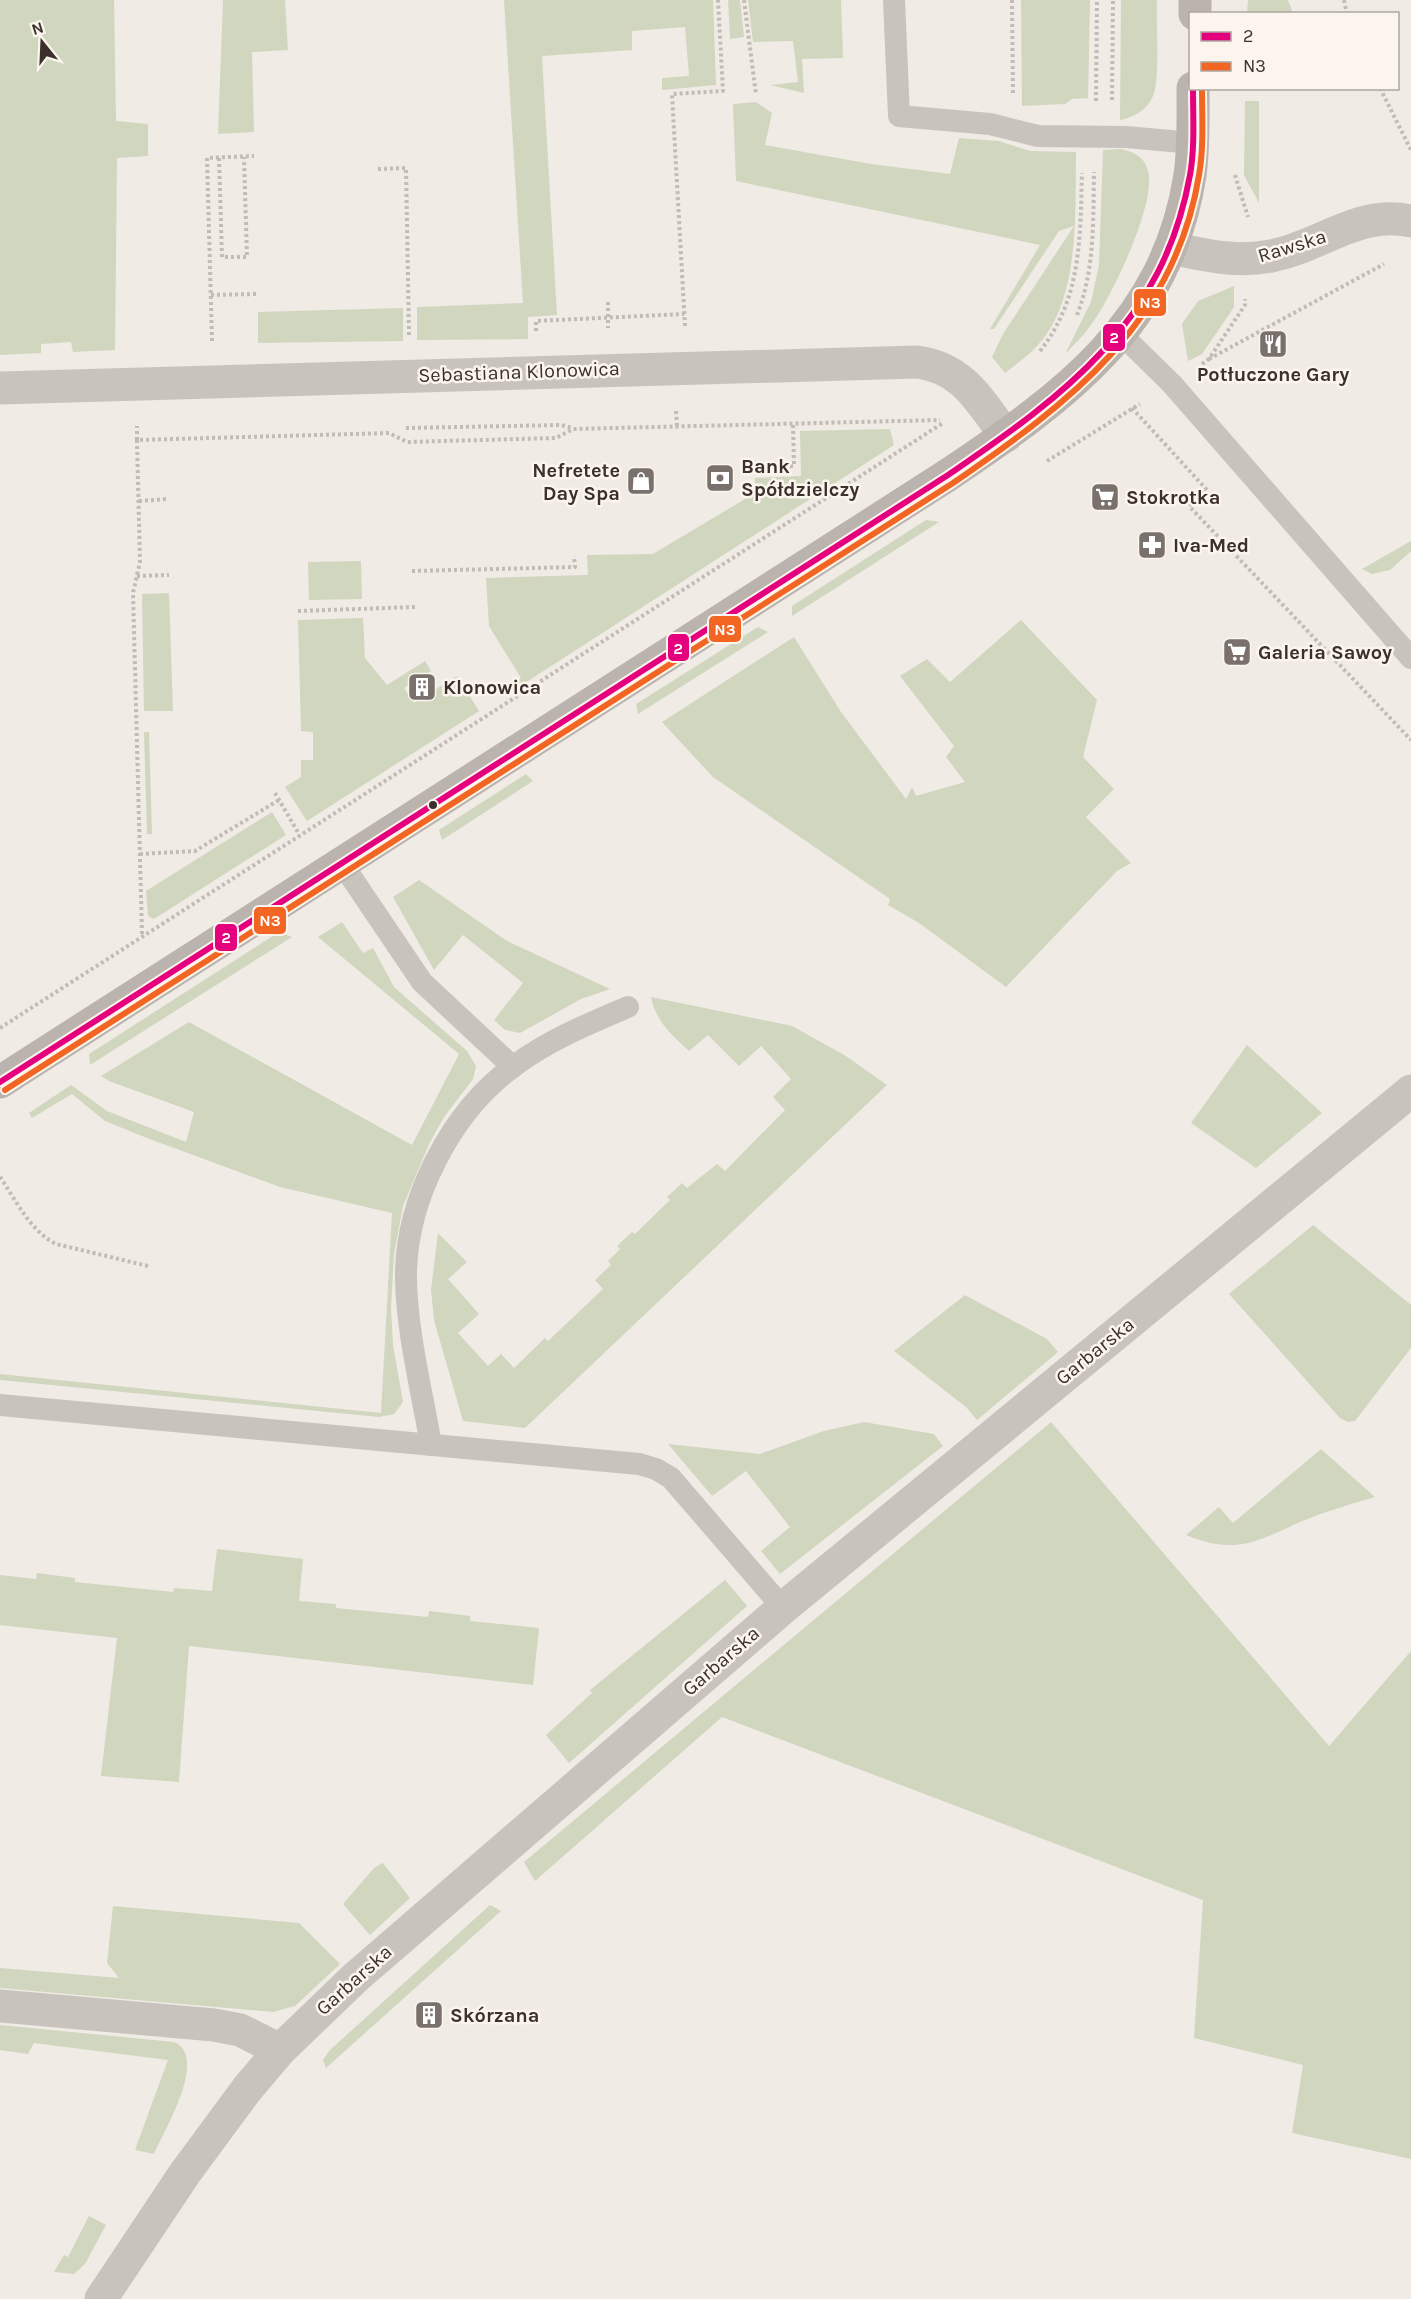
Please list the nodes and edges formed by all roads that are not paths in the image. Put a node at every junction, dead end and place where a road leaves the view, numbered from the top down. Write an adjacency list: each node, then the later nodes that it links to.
1 (894, 0): 3 (lane)
2 (1193, 90): 3 (street)
3 (1193, 143): 5 (street)
4 (1411, 221): 5 (street, Rawska)
5 (1171, 248): 6 (street)
6 (1120, 333): 8 (street); 9 (lane)
7 (0, 388): 8 (street, Sebastiana Klonowica)
8 (1006, 436): 10 (street)
9 (1411, 658)
10 (341, 862): 12 (lane); 13 (street)
11 (628, 1007): 12 (lane)
12 (513, 1067): 16 (lane)
13 (0, 1082)
14 (1411, 1091): 17 (street, Garbarska)
15 (0, 1405): 16 (lane)
16 (431, 1445): 17 (lane)
17 (783, 1608): 19 (street, Garbarska)
18 (0, 2006): 19 (street)
19 (280, 2050): 20 (street, Garbarska)
20 (100, 2299)

